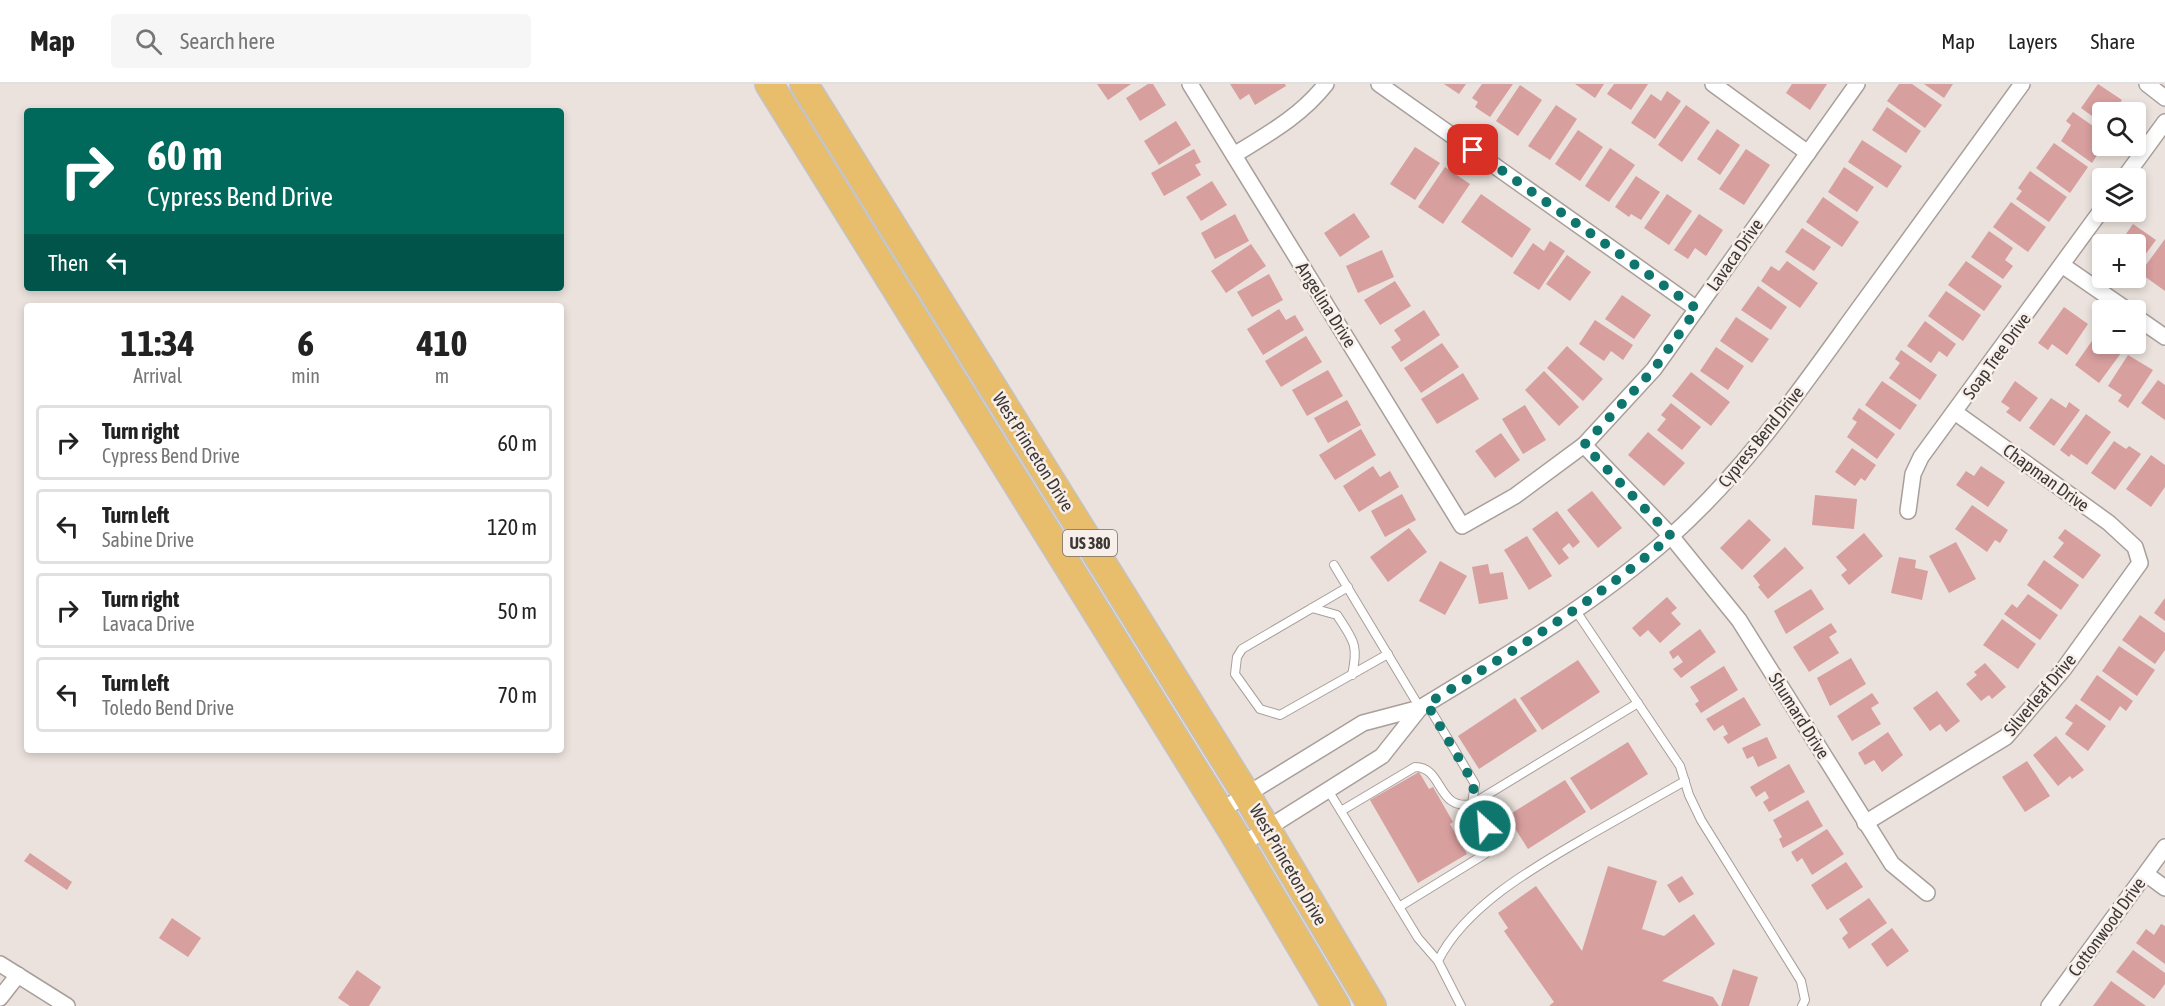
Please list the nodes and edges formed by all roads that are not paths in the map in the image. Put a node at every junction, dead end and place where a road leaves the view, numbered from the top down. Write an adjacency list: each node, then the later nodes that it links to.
1 (769, 84): 39 (highway, West Princeton Drive / US 380)
2 (804, 84): 37 (highway, West Princeton Drive / US 380)
3 (1190, 84): 13 (street, Angelina Drive)
4 (1326, 84): 13 (street)
5 (1379, 84): 18 (street)
6 (1713, 84): 12 (street)
7 (1857, 84): 12 (street, Lavaca Drive)
8 (2022, 84): 25 (street, Cypress Bend Drive)
9 (2147, 84): 10 (street)
10 (2165, 98)
11 (2165, 122): 14 (street)
12 (1808, 153): 18 (street, Lavaca Drive)
13 (1234, 155): 24 (street, Angelina Drive)
14 (2131, 168)
15 (2093, 222): 16 (street, Soap Tree Drive)
16 (2062, 265): 17 (street); 21 (street, Soap Tree Drive)
17 (2113, 300)
18 (1697, 309): 22 (street, Lavaca Drive)
19 (2146, 324): 20 (street)
20 (2165, 337)
21 (1956, 413): 23 (street, Soap Tree Drive); 26 (street, Chapman Drive)
22 (1584, 445): 24 (street, Lavaca Drive); 25 (street, Shumard Drive)
23 (1908, 511)
24 (1462, 526)
25 (1671, 536): 30 (street, Cypress Bend Drive); 41 (street, Shumard Drive)
26 (2135, 547): 41 (street, Silverleaf Drive)
27 (1334, 565): 28 (lane)
28 (1348, 587): 29 (lane); 31 (lane)
29 (1312, 608): 32 (lane); 32 (lane)
30 (1576, 610): 33 (lane); 34 (street, Cypress Bend Drive)
31 (1389, 654): 32 (lane); 34 (lane)
32 (1352, 675)
33 (1638, 703): 35 (lane); 38 (lane)
34 (1424, 706): 36 (street, Cypress Bend Drive); 37 (street, Cypress Bend Drive); 38 (lane)
35 (1685, 781): 49 (lane); 57 (lane)
36 (1328, 790): 40 (lane); 42 (street, Cypress Bend Drive)
37 (1246, 794): 39 (street, Cypress Bend Drive); 42 (highway, West Princeton Drive / US 380)
38 (1472, 804): 40 (lane); 48 (lane)
39 (1220, 811): 43 (highway, West Princeton Drive / US 380)
40 (1341, 812): 48 (lane)
41 (1865, 823): 47 (street, Shumard Drive)
42 (1266, 829): 43 (street, Cypress Bend Drive); 55 (highway, West Princeton Drive / US 380)
43 (1241, 845): 54 (highway, West Princeton Drive / US 380)
44 (2165, 847): 45 (street, Cottonwood Drive)
45 (2146, 874): 46 (street); 58 (street, Cottonwood Drive)
46 (2165, 888)
47 (1928, 893)
48 (1399, 907): 49 (lane)
49 (1438, 962): 56 (lane)
50 (0, 964): 51 (street)
51 (18, 975): 52 (street); 53 (street)
52 (0, 998)
53 (67, 1006)
54 (1336, 1006)
55 (1371, 1006)
56 (1461, 1006)
57 (1802, 1006)
58 (2049, 1006)

